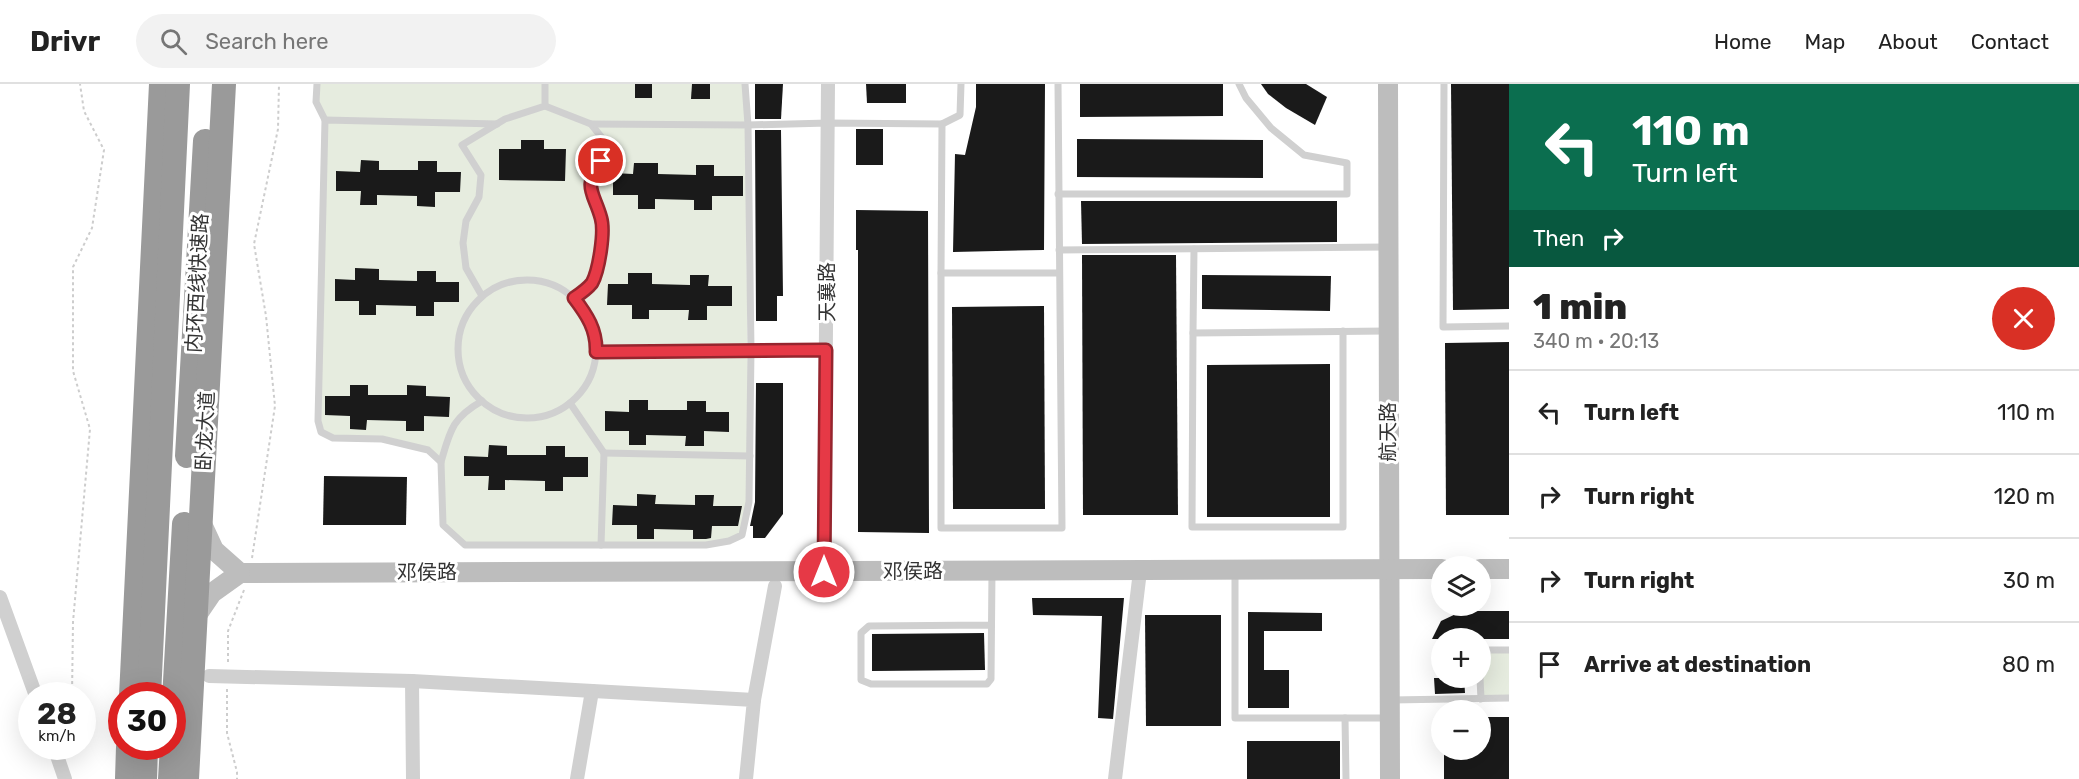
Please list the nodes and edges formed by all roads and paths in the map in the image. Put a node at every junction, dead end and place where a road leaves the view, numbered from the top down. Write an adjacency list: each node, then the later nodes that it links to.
1 (80, 84): 64 (path)
2 (161, 84): 65 (highway)
3 (178, 84): 66 (highway, 内环西线快速路)
4 (208, 84): 67 (highway, 内环西线快速路)
5 (224, 84): 43 (highway, 卧龙大道)
6 (279, 84): 53 (path)
7 (317, 84): 17 (lane)
8 (545, 84): 16 (lane)
9 (746, 84): 22 (lane)
10 (828, 84): 18 (street, 天襄路)
11 (961, 84): 21 (lane)
12 (1058, 84): 23 (lane)
13 (1239, 84): 23 (lane)
14 (1388, 84): 24 (street, 航天路)
15 (1444, 84): 31 (lane)
16 (545, 106): 19 (lane); 20 (lane)
17 (325, 120): 19 (lane); 42 (lane)
18 (828, 123): 21 (lane); 22 (lane); 36 (street, 天襄路)
19 (497, 124): 29 (lane)
20 (591, 124): 22 (lane); 30 (lane)
21 (942, 124): 27 (lane)
22 (748, 125): 35 (lane)
23 (1058, 194): 26 (lane)
24 (1388, 247): 25 (lane); 32 (street, 航天路)
25 (1194, 249): 26 (lane); 34 (lane)
26 (1059, 250): 28 (lane)
27 (941, 273): 28 (lane); 28 (lane)
28 (1059, 273)
29 (482, 297): 30 (lane); 38 (lane)
30 (574, 298): 37 (lane)
31 (1509, 326)
32 (1388, 331): 33 (lane); 46 (street, 航天路)
33 (1343, 332): 34 (lane); 34 (lane)
34 (1193, 333)
35 (751, 350): 36 (lane); 37 (lane); 41 (lane)
36 (826, 350): 52 (street, 天襄路)
37 (596, 352): 39 (lane)
38 (482, 402): 39 (lane); 42 (lane)
39 (570, 404): 40 (lane)
40 (604, 453): 41 (lane); 44 (lane)
41 (750, 456): 44 (lane)
42 (441, 462): 44 (lane)
43 (200, 521): 53 (street); 56 (highway, 卧龙大道)
44 (601, 545)
45 (1509, 568): 48 (street)
46 (1388, 569): 47 (street, 邓侯路); 49 (street, 邓侯路); 73 (street, 航天路)
47 (1431, 569)
48 (1491, 569)
49 (1236, 570): 51 (street, 邓侯路); 74 (lane)
50 (992, 571): 51 (street, 邓侯路); 52 (street, 邓侯路); 57 (lane)
51 (1140, 571): 88 (street)
52 (824, 572): 53 (street, 邓侯路)
53 (245, 573): 56 (street); 61 (path)
54 (775, 586): 72 (street)
55 (0, 597): 63 (street)
56 (196, 615): 83 (highway, 卧龙大道)
57 (991, 625): 57 (lane)
58 (1491, 650): 59 (lane)
59 (1509, 650)
60 (209, 676): 61 (street)
61 (228, 677): 62 (street); 84 (path)
62 (412, 681): 69 (street); 85 (street)
63 (31, 682)
64 (72, 682)
65 (132, 682)
66 (150, 682)
67 (175, 682)
68 (1480, 688): 71 (lane)
69 (592, 691): 72 (street); 86 (street)
70 (1509, 698): 71 (lane)
71 (1481, 699): 73 (lane)
72 (754, 700): 87 (street)
73 (1389, 709): 74 (lane); 90 (street, 航天路)
74 (1345, 718): 89 (lane)
75 (58, 760): 79 (street)
76 (128, 760): 80 (highway)
77 (146, 760): 81 (highway)
78 (171, 760): 82 (highway)
79 (65, 779)
80 (127, 779)
81 (145, 779)
82 (170, 779)
83 (187, 779)
84 (237, 779)
85 (413, 779)
86 (577, 779)
87 (746, 779)
88 (1115, 779)
89 (1346, 779)
90 (1390, 779)

